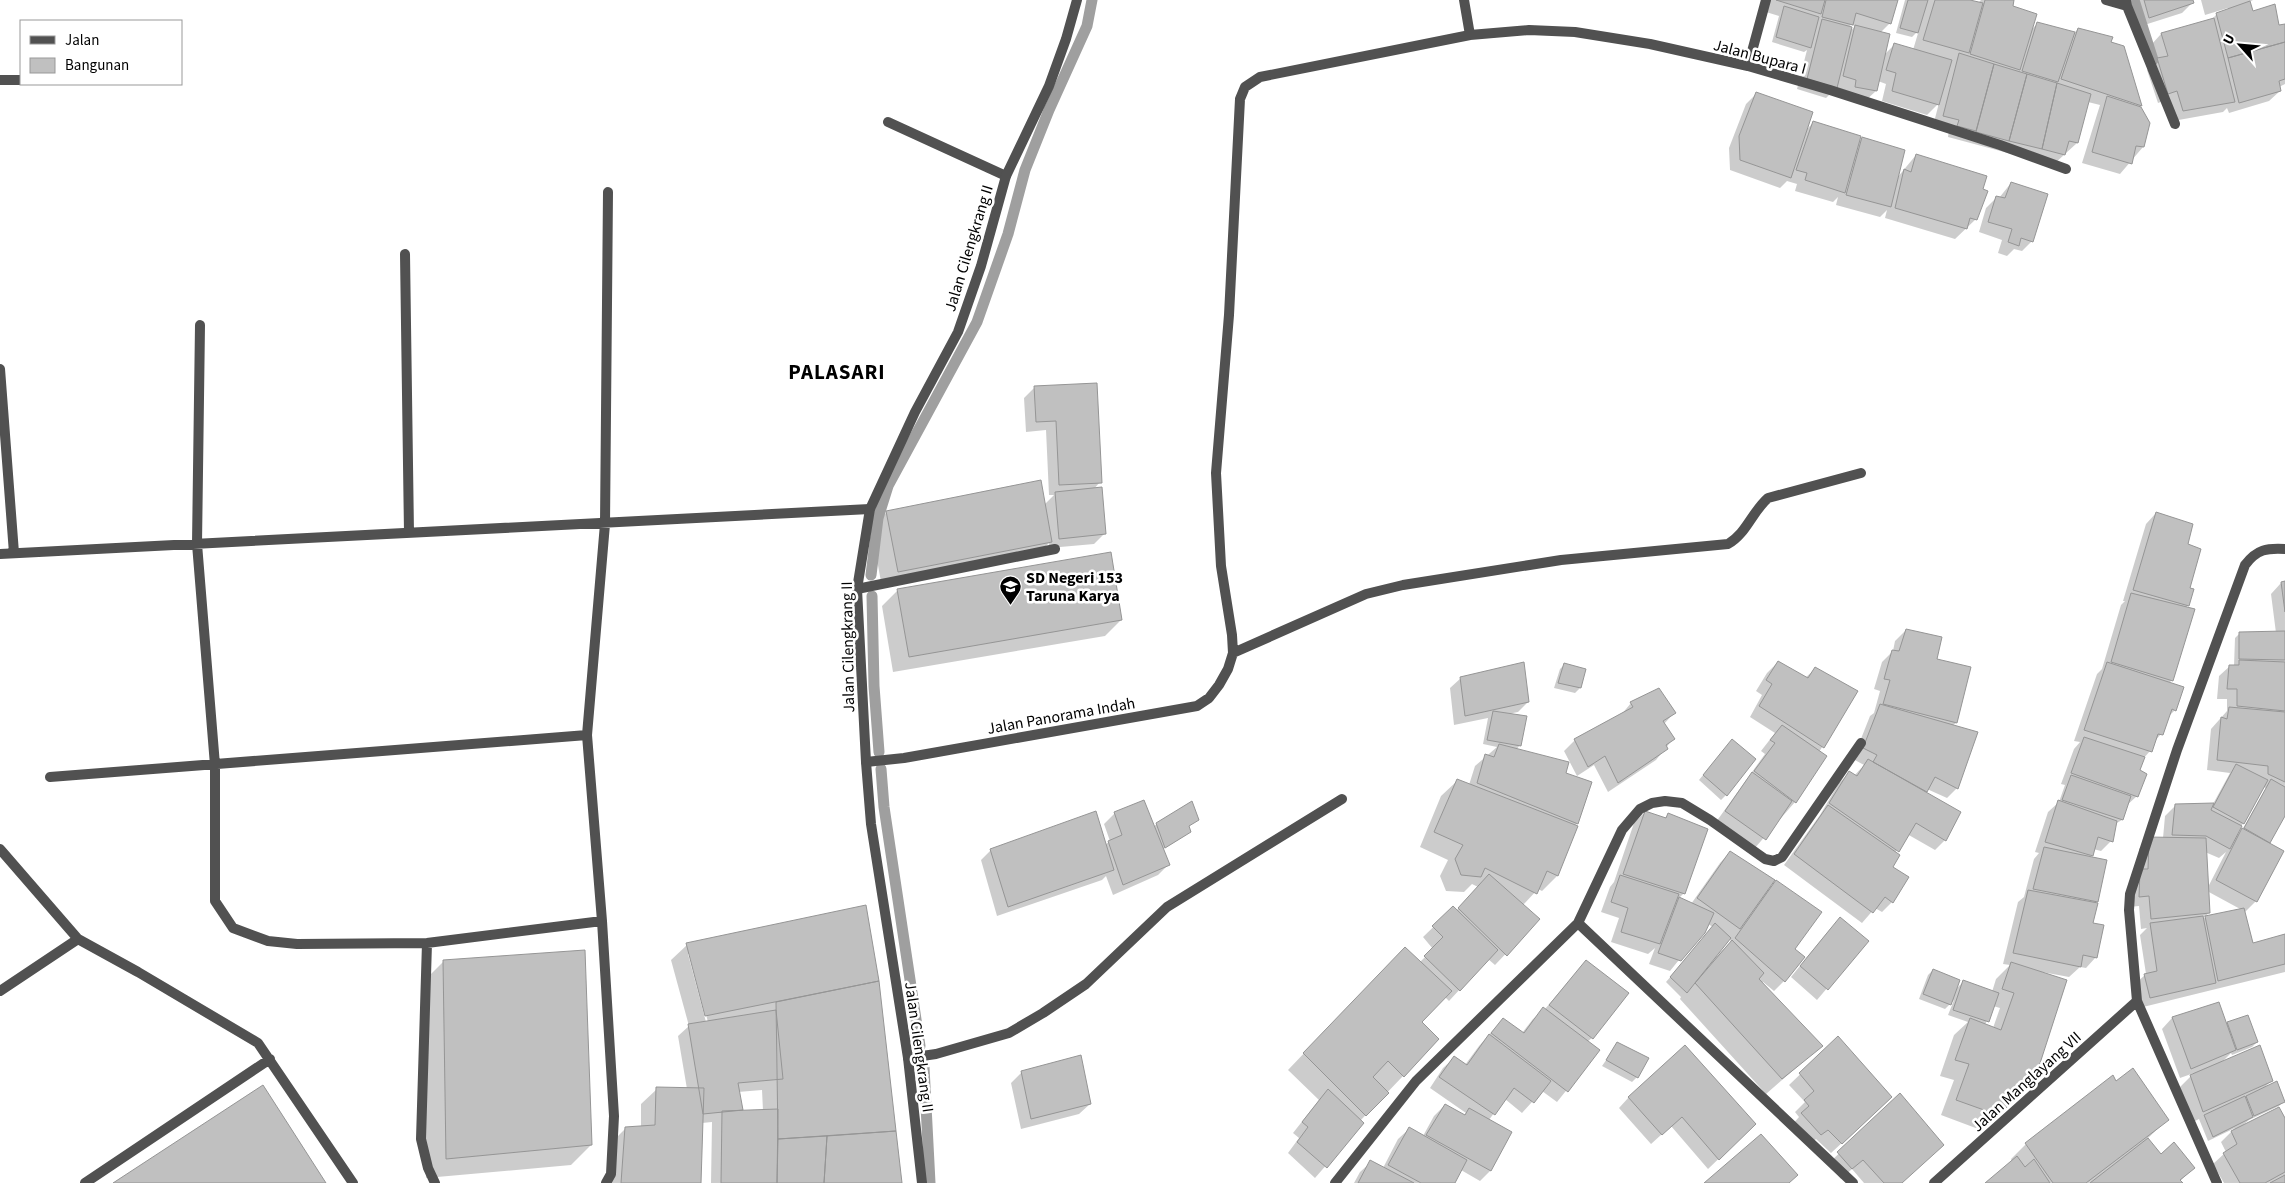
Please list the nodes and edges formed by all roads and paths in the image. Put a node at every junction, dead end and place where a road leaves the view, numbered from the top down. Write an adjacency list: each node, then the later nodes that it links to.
1 (1077, 0): 13 (street, Jalan Cilengkrang II)
2 (1464, 0): 6 (street)
3 (1766, 0): 7 (street)
4 (2106, 0): 5 (street)
5 (2127, 3): 11 (street)
6 (1470, 35): 7 (street, Jalan Bupara I); 28 (street, Jalan Bupara I)
7 (1748, 66): 12 (street, Jalan Bupara I)
8 (0, 80): 9 (street)
9 (20, 80)
10 (888, 122): 13 (street)
11 (2175, 124)
12 (2066, 170)
13 (1006, 176): 19 (street, Jalan Cilengkrang II)
14 (608, 192): 20 (street)
15 (405, 254): 21 (street)
16 (200, 325): 22 (street)
17 (0, 369): 25 (street)
18 (1861, 473): 28 (street)
19 (870, 509): 20 (street); 27 (street, Jalan Cilengkrang II)
20 (605, 524): 21 (street); 29 (street)
21 (409, 533): 22 (street)
22 (197, 544): 25 (street); 32 (street)
23 (1055, 549): 27 (street)
24 (2285, 549): 41 (street)
25 (14, 553): 26 (street)
26 (0, 554)
27 (857, 589): 31 (street, Jalan Cilengkrang II)
28 (1233, 653): 31 (street, Jalan Panorama Indah)
29 (588, 735): 32 (street); 36 (street)
30 (1861, 743): 37 (street)
31 (866, 762): 42 (street, Jalan Cilengkrang II)
32 (215, 765): 33 (street); 39 (street)
33 (50, 777)
34 (1342, 799): 42 (street)
35 (0, 849): 38 (street)
36 (602, 921): 39 (street); 47 (street)
37 (1578, 923): 49 (street); 50 (street)
38 (78, 939): 40 (street); 43 (street)
39 (427, 943): 46 (street)
40 (0, 991)
41 (2137, 1001): 51 (street, Jalan Manglayang VII); 52 (street)
42 (908, 1058): 48 (street, Jalan Cilengkrang II)
43 (270, 1059): 44 (street); 45 (street)
44 (85, 1183)
45 (353, 1183)
46 (435, 1183)
47 (606, 1183)
48 (922, 1183)
49 (1335, 1183)
50 (1853, 1183)
51 (1934, 1183)
52 (2217, 1183)

